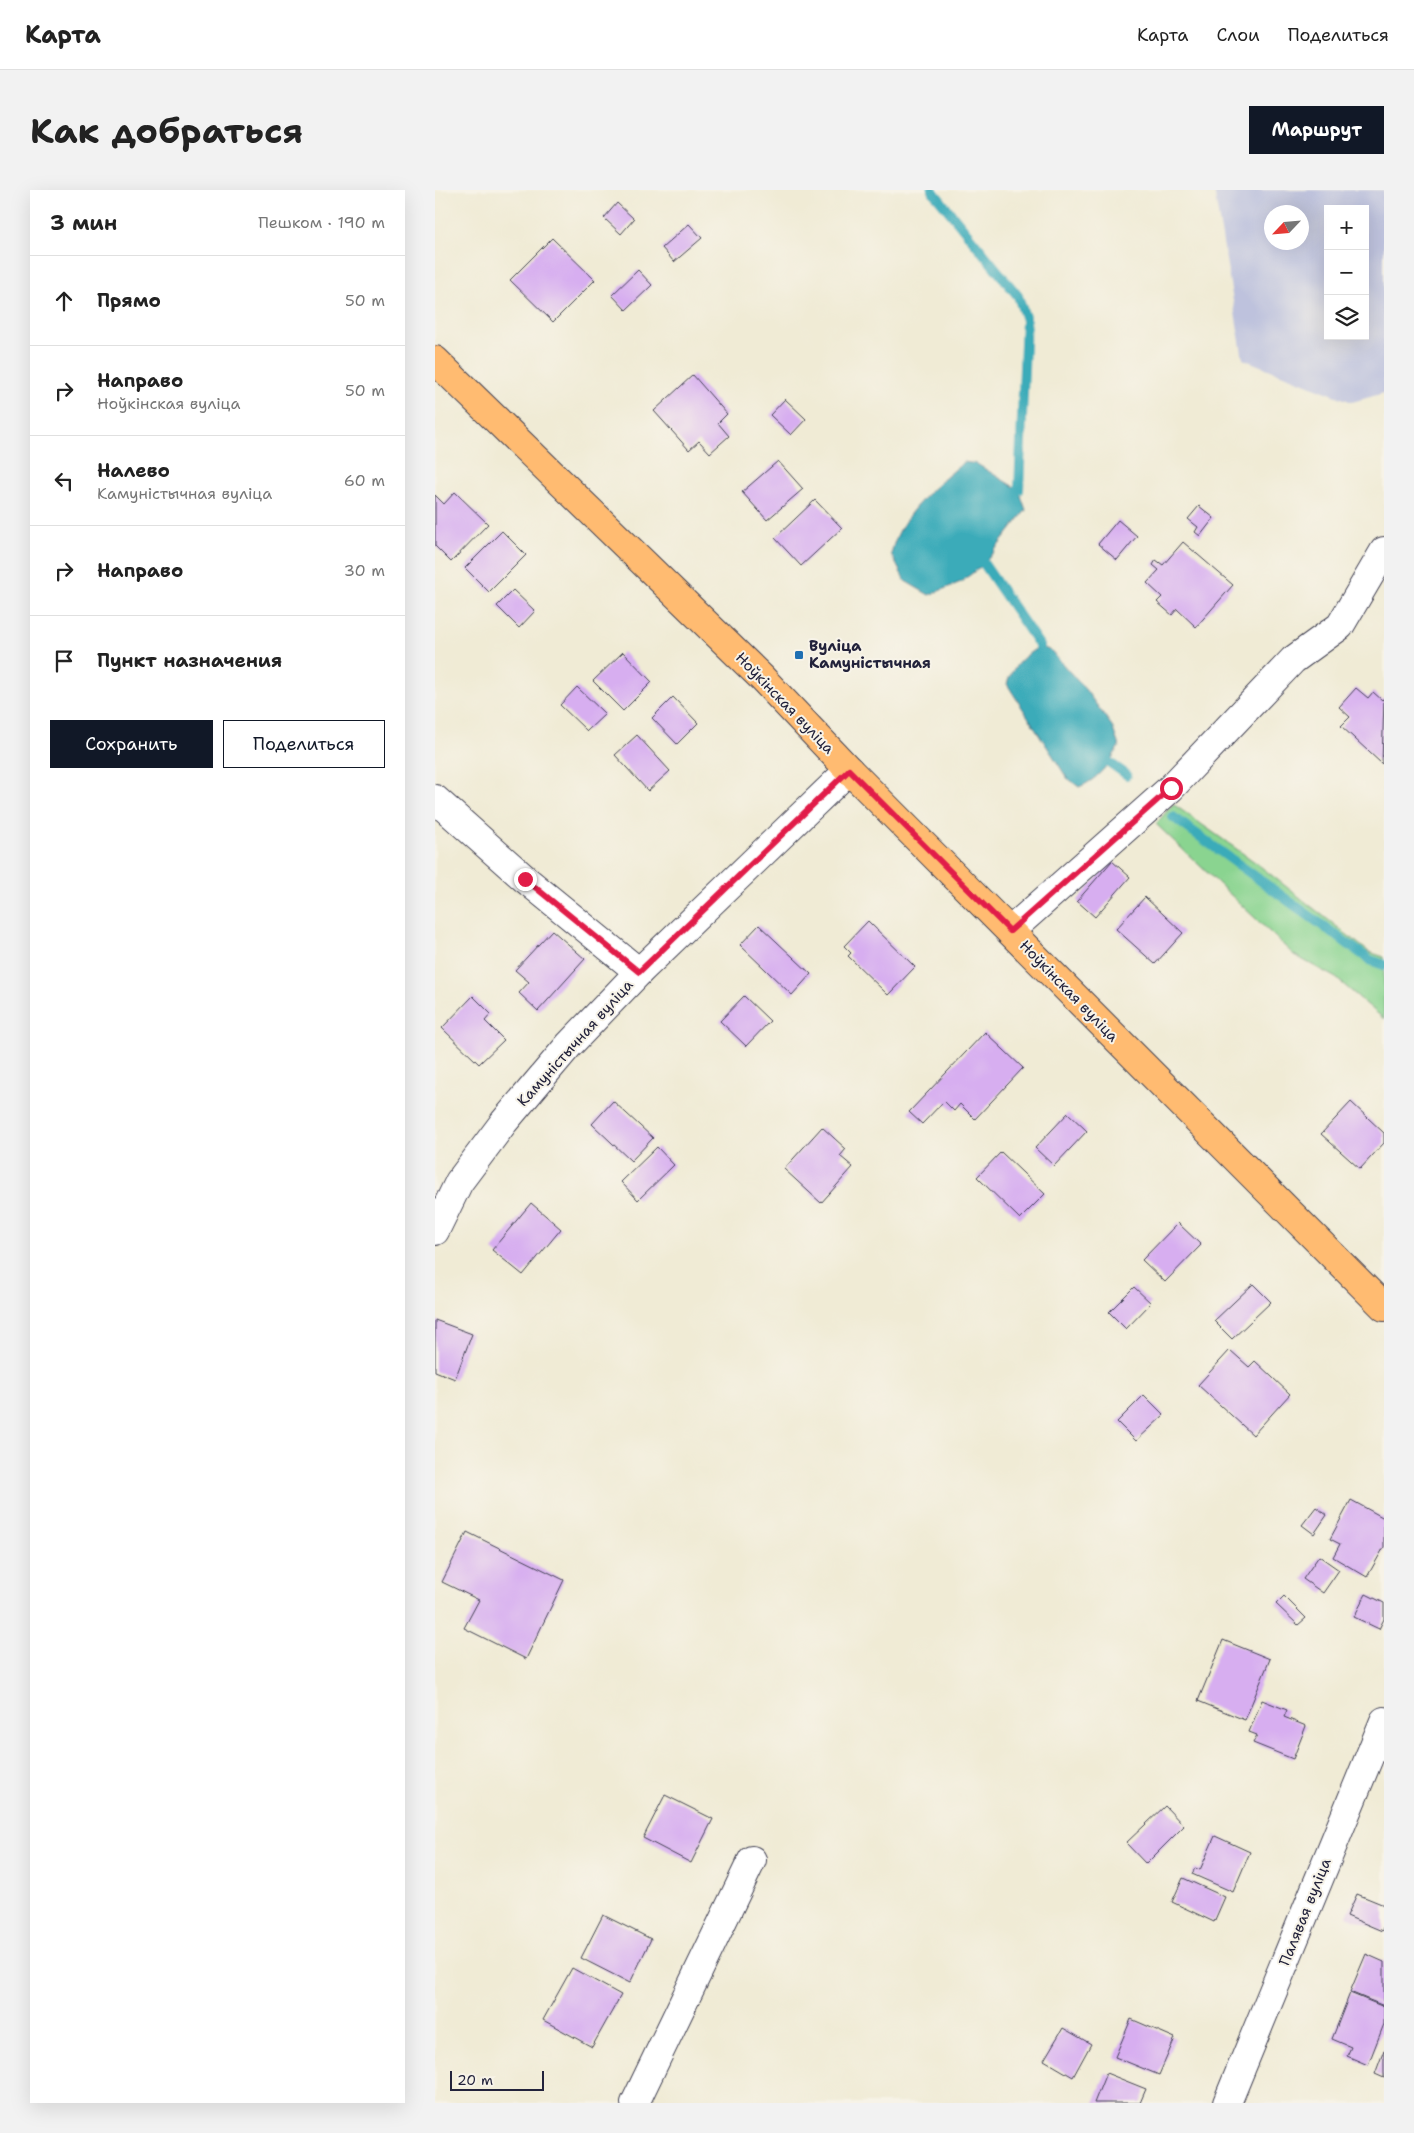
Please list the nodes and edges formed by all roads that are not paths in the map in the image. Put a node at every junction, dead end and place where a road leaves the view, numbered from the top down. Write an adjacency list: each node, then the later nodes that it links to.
1 (435, 360): 3 (main road, Ноўкінская вуліца)
2 (1384, 551): 5 (street)
3 (849, 770): 5 (main road, Ноўкінская вуліца); 6 (street, Камуністычная вуліца)
4 (435, 799): 6 (street)
5 (1010, 931): 8 (main road, Ноўкінская вуліца)
6 (639, 972): 7 (street, Камуністычная вуліца)
7 (435, 1231)
8 (1384, 1307)
9 (1384, 1721): 12 (street, Палявая вуліца)
10 (752, 1860): 11 (street)
11 (635, 2103)
12 (1227, 2103)

